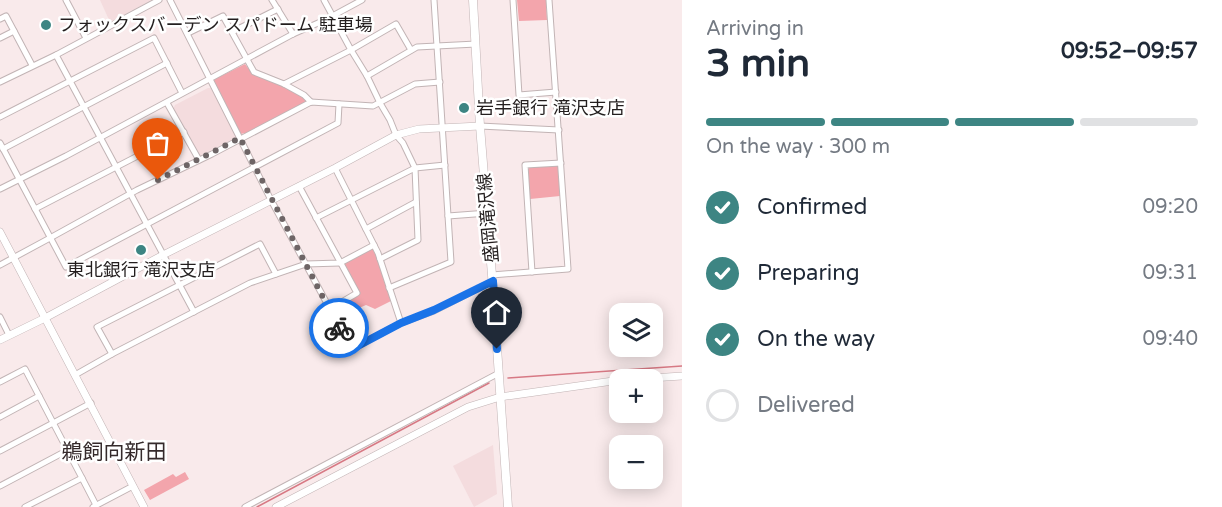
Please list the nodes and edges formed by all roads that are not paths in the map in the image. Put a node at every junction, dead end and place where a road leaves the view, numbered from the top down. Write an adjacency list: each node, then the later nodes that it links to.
1 (66, 0): 19 (street)
2 (159, 0): 19 (street)
3 (170, 0): 16 (street)
4 (273, 0): 11 (street)
5 (324, 0): 12 (street)
6 (362, 0): 12 (street)
7 (434, 0): 21 (street)
8 (473, 0): 20 (main road, 盛岡滝沢線)
9 (513, 0): 34 (street)
10 (549, 0): 34 (street)
11 (278, 9): 15 (street); 17 (street)
12 (333, 15): 17 (street); 22 (street)
13 (0, 19): 14 (street)
14 (14, 31): 18 (street); 27 (street)
15 (232, 32): 16 (street); 25 (street)
16 (188, 33): 29 (street)
17 (293, 34): 25 (street)
18 (0, 38)
19 (86, 38): 24 (street)
20 (476, 44): 21 (street); 42 (main road, 盛岡滝沢線)
21 (438, 45): 23 (street); 32 (street)
22 (351, 50): 23 (street); 28 (street); 33 (street)
23 (411, 50): 28 (street)
24 (56, 55): 27 (street); 30 (street)
25 (248, 60): 29 (street); 33 (street)
26 (167, 63): 30 (street); 35 (street); 40 (street)
27 (32, 66): 31 (street)
28 (367, 76): 38 (street)
29 (210, 79): 35 (street); 48 (street)
30 (70, 80): 40 (street); 41 (street)
31 (0, 82)
32 (440, 82): 38 (street); 43 (street)
33 (284, 84): 37 (street)
34 (556, 92): 44 (street)
35 (182, 93): 36 (street)
36 (167, 102): 45 (street); 47 (street)
37 (311, 102): 39 (street); 48 (street)
38 (380, 103): 39 (street); 46 (street)
39 (339, 104): 55 (street)
40 (85, 107): 47 (street); 50 (street)
41 (0, 117)
42 (480, 126): 43 (street); 44 (street); 66 (main road, 盛岡滝沢線)
43 (443, 127): 46 (street); 53 (street)
44 (559, 130): 52 (street)
45 (184, 132): 51 (street); 54 (street)
46 (396, 135): 56 (street); 57 (street)
47 (100, 137): 54 (street); 58 (street)
48 (240, 138): 51 (street); 55 (street)
49 (0, 143): 50 (street)
50 (3, 149): 58 (street)
51 (199, 160): 61 (street)
52 (561, 163): 80 (street); 80 (street)
53 (445, 165): 57 (street); 67 (street)
54 (117, 168): 61 (street); 65 (street)
55 (255, 168): 62 (street); 69 (street)
56 (335, 168): 59 (street); 63 (street)
57 (414, 168): 63 (street); 64 (street)
58 (19, 179): 60 (street); 65 (street)
59 (298, 186): 62 (street); 68 (street)
60 (0, 189)
61 (131, 194): 69 (street); 72 (street)
62 (271, 200): 74 (street); 78 (street)
63 (352, 200): 68 (street); 70 (street)
64 (416, 202): 70 (street); 76 (street)
65 (35, 209): 72 (street)
66 (488, 213): 67 (street); 82 (main road, 盛岡滝沢線)
67 (448, 216): 84 (street)
68 (316, 218): 77 (street)
69 (147, 224): 72 (street); 74 (street)
70 (366, 229): 73 (street)
71 (0, 232): 75 (street)
72 (50, 238): 75 (street)
73 (374, 245): 76 (street); 77 (street)
74 (163, 255): 83 (street); 88 (street)
75 (13, 257): 79 (street); 88 (street)
76 (380, 259): 84 (street)
77 (340, 263): 78 (street); 85 (street)
78 (306, 264): 81 (street); 85 (street)
79 (0, 265)
80 (532, 272): 82 (street)
81 (276, 274): 83 (street); 86 (street)
82 (493, 278): 89 (street); 93 (main road, 盛岡滝沢線)
83 (179, 286): 86 (street); 92 (street)
84 (389, 288): 89 (street)
85 (330, 309): 89 (street)
86 (194, 312): 92 (street)
87 (0, 317): 90 (street)
88 (45, 318): 90 (street); 94 (street)
89 (401, 323)
90 (9, 335): 91 (street)
91 (0, 340)
92 (112, 354): 94 (street)
93 (499, 373): 100 (main road, 盛岡滝沢線); 112 (street)
94 (75, 375): 101 (street)
95 (682, 376): 96 (street)
96 (663, 377)
97 (0, 382): 99 (street)
98 (609, 382): 100 (street)
99 (39, 396): 102 (street); 103 (street)
100 (500, 397): 113 (street); 114 (main road, 盛岡滝沢線)
101 (91, 403): 103 (street); 108 (street)
102 (0, 417)
103 (53, 423): 104 (street); 105 (street)
104 (68, 450): 106 (street); 107 (street)
105 (0, 451)
106 (82, 478): 109 (street); 110 (street)
107 (0, 486)
108 (133, 486): 109 (street); 111 (street)
109 (95, 506)
110 (25, 507)
111 (144, 507)
112 (245, 507)
113 (276, 507)
114 (508, 507)

